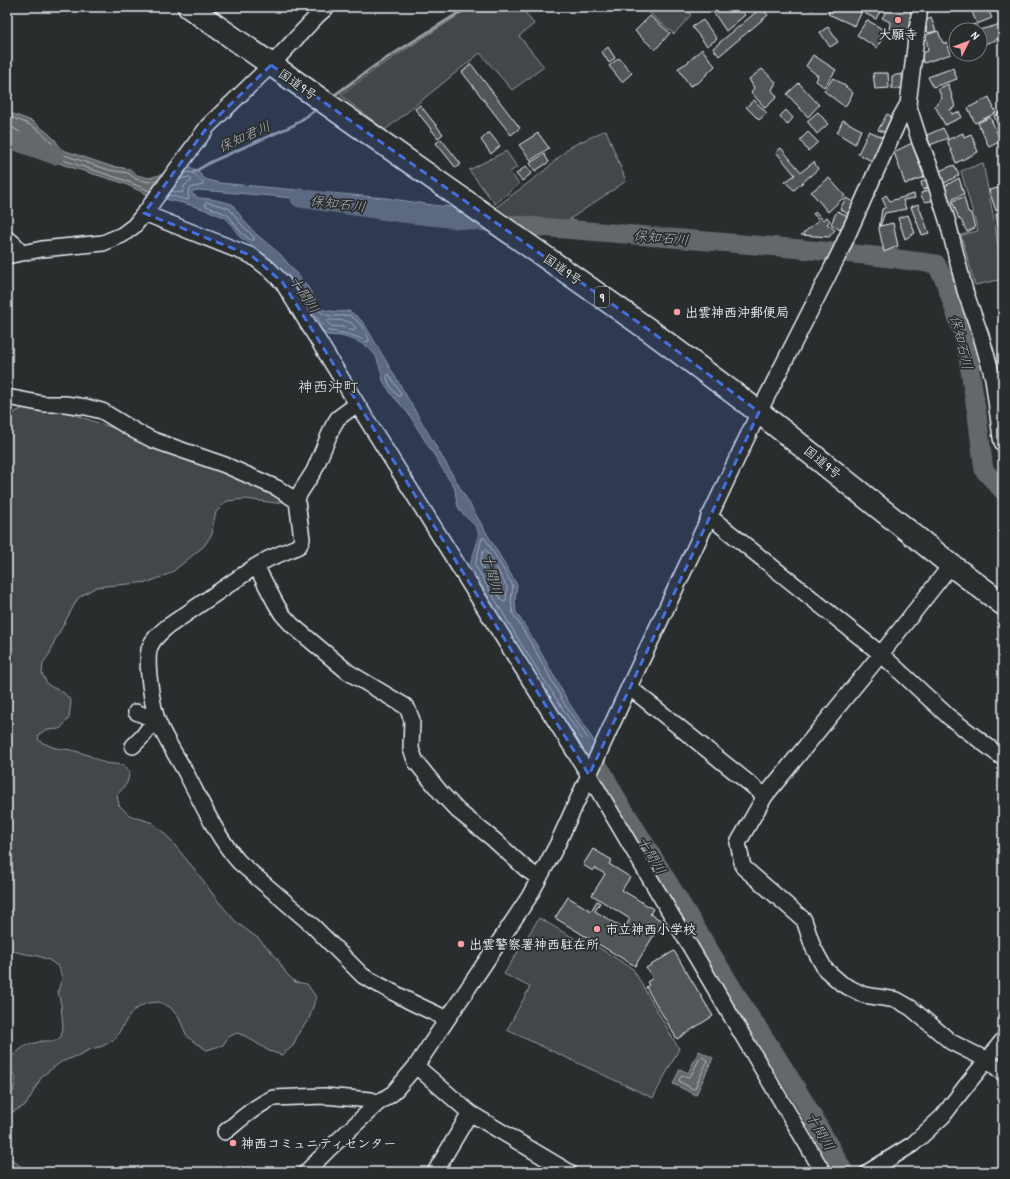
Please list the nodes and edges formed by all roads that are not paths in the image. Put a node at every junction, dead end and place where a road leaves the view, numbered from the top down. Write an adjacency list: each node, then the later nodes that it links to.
1 (189, 7): 4 (highway, 国道9号 / 9)
2 (327, 7): 4 (street)
3 (920, 7): 5 (street)
4 (271, 65): 6 (street); 11 (highway, 国道9号 / 9)
5 (908, 104): 11 (street); 12 (street)
6 (146, 212): 8 (street); 10 (street)
7 (7, 238): 8 (street)
8 (13, 254)
9 (7, 398): 13 (street)
10 (356, 404): 13 (street); 24 (street)
11 (759, 412): 14 (street); 15 (highway, 国道9号 / 9)
12 (1003, 445)
13 (297, 501): 16 (street)
14 (709, 516): 18 (street); 19 (street)
15 (951, 565): 17 (highway, 国道9号 / 9); 18 (street)
16 (256, 566): 21 (street); 26 (street)
17 (1003, 604)
18 (881, 654): 23 (street); 25 (street)
19 (629, 687): 24 (street); 25 (street)
20 (136, 712): 21 (street)
21 (156, 720): 22 (street); 27 (street)
22 (133, 746)
23 (1003, 758)
24 (590, 772): 26 (street); 39 (street)
25 (765, 796): 29 (street)
26 (539, 878): 27 (street)
27 (447, 1019): 30 (street)
28 (1003, 1040): 29 (street)
29 (987, 1060): 31 (street); 35 (street)
30 (416, 1066): 32 (street); 33 (street)
31 (1003, 1073)
32 (378, 1103): 34 (street); 36 (street)
33 (470, 1112): 37 (street); 38 (street)
34 (225, 1132)
35 (870, 1170)
36 (306, 1172)
37 (435, 1172)
38 (569, 1172)
39 (824, 1172)

